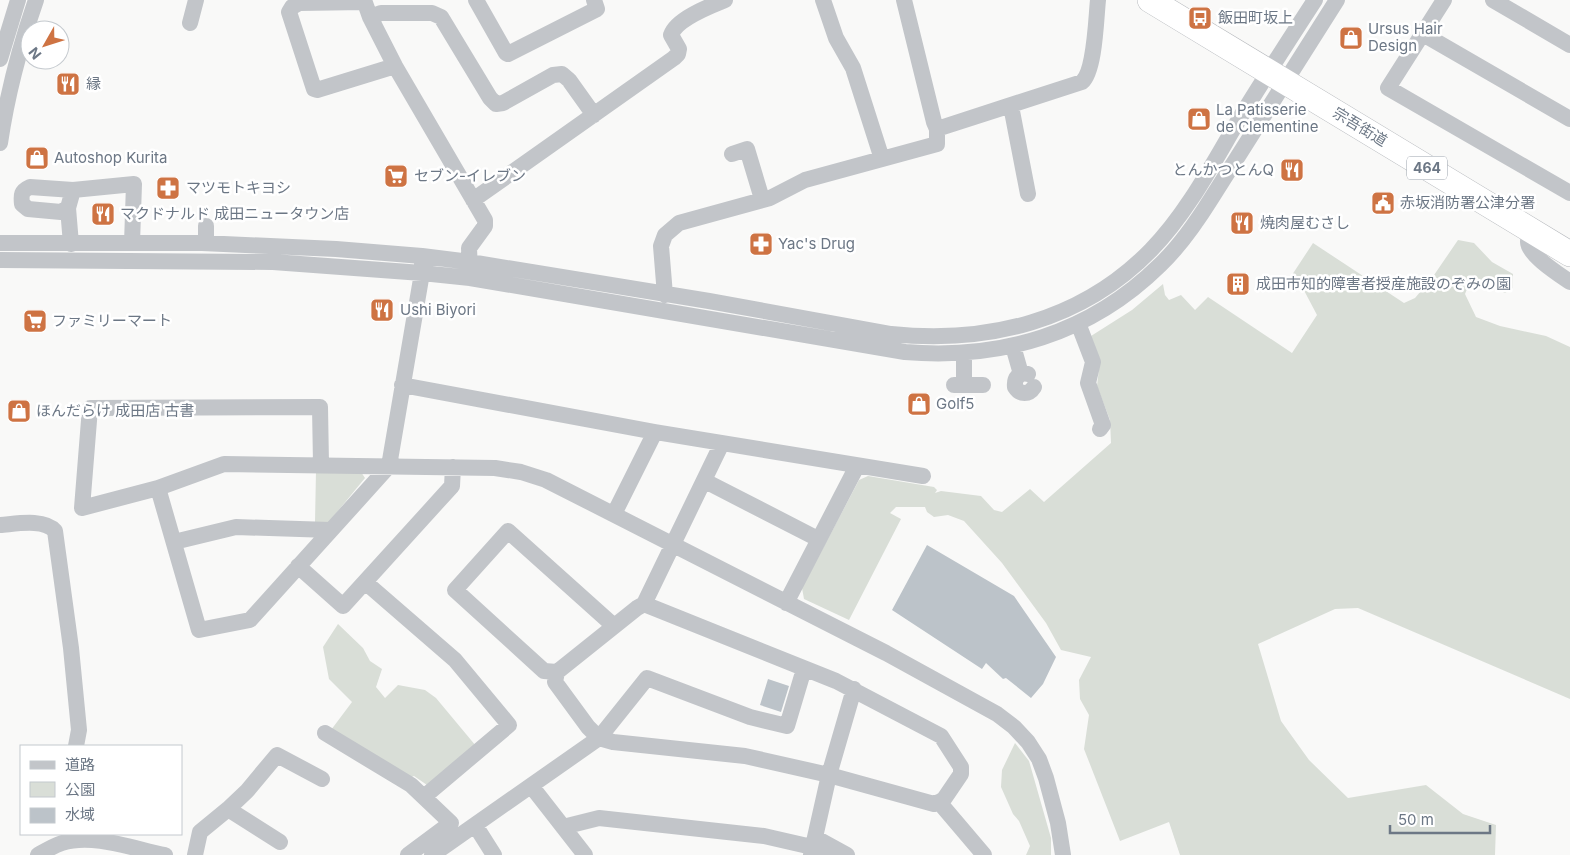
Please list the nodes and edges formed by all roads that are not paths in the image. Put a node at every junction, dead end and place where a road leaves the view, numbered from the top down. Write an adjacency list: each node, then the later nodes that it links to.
1 (18, 0): 19 (street)
2 (36, 0): 28 (street)
3 (196, 0): 17 (street)
4 (476, 0): 5 (street)
5 (594, 0)
6 (725, 0): 15 (street)
7 (823, 0): 30 (street)
8 (904, 0): 27 (street)
9 (1098, 0): 24 (street)
10 (1150, 0): 23 (highway, 宗吾街道 / 464)
11 (1315, 0): 23 (street)
12 (1337, 0): 23 (street)
13 (1444, 0): 18 (street)
14 (1493, 0): 20 (street)
15 (696, 5): 25 (street)
16 (366, 6): 22 (street); 22 (street); 25 (street)
17 (190, 23)
18 (1423, 34): 26 (street); 32 (street)
19 (2, 40): 21 (street)
20 (1570, 45)
21 (0, 59)
22 (395, 66): 35 (street)
23 (1276, 77): 38 (highway, 宗吾街道 / 464); 50 (street); 51 (street)
24 (1011, 106): 27 (street); 33 (street)
25 (594, 115): 35 (street)
26 (1570, 119)
27 (937, 129): 30 (street)
28 (0, 143)
29 (732, 154): 34 (street)
30 (882, 159): 34 (street)
31 (73, 190): 36 (street); 36 (street); 40 (street)
32 (1570, 193)
33 (1028, 194)
34 (766, 198): 50 (street)
35 (473, 200): 46 (street)
36 (68, 208): 42 (street)
37 (206, 226): 41 (street)
38 (1532, 231): 43 (highway, 宗吾街道 / 464); 49 (street)
39 (0, 243): 42 (street)
40 (132, 243): 41 (street); 42 (street)
41 (206, 243): 44 (street)
42 (70, 244)
43 (1570, 254)
44 (422, 256): 46 (street); 47 (street)
45 (0, 260): 47 (street)
46 (470, 262): 48 (street); 50 (street)
47 (422, 273): 48 (street); 54 (street)
48 (470, 278): 53 (street)
49 (1570, 282)
50 (665, 295)
51 (1078, 323): 52 (street); 57 (street)
52 (1013, 346): 53 (street); 56 (street)
53 (964, 353): 55 (street)
54 (402, 385): 58 (street); 61 (street)
55 (983, 385)
56 (1028, 385)
57 (1100, 429)
58 (655, 432): 59 (street); 67 (street)
59 (722, 443): 63 (street); 65 (street)
60 (321, 464): 61 (street); 66 (street); 66 (street)
61 (389, 466): 62 (street); 69 (street)
62 (453, 466): 67 (street); 74 (street)
63 (857, 466): 64 (street); 70 (street)
64 (922, 476)
65 (705, 480): 70 (street); 72 (street)
66 (158, 488): 71 (street)
67 (614, 514): 72 (street)
68 (0, 524): 83 (street)
69 (330, 530): 71 (street); 73 (street)
70 (818, 539): 75 (street)
71 (174, 542): 73 (street)
72 (672, 545): 75 (street); 76 (street)
73 (298, 566): 74 (street)
74 (365, 582): 87 (street)
75 (786, 603): 104 (street)
76 (644, 604): 77 (street); 78 (street)
77 (614, 626): 79 (street); 79 (street)
78 (804, 669): 80 (street); 82 (street)
79 (557, 672): 82 (street)
80 (854, 689): 84 (street); 88 (street)
81 (325, 733): 87 (street)
82 (599, 738): 84 (street); 86 (street)
83 (76, 745)
84 (829, 776): 88 (street); 94 (street)
85 (322, 779): 89 (street)
86 (532, 787): 90 (street); 91 (street)
87 (424, 796): 98 (street)
88 (940, 802): 103 (street)
89 (228, 809): 93 (street); 97 (street)
90 (475, 825): 99 (street); 100 (street)
91 (564, 827): 94 (street); 101 (street)
92 (80, 837): 95 (street); 96 (street)
93 (280, 842)
94 (815, 849): 102 (street)
95 (160, 854)
96 (38, 855)
97 (196, 855)
98 (408, 855)
99 (432, 855)
100 (494, 855)
101 (585, 855)
102 (847, 855)
103 (984, 855)
104 (1063, 855)

